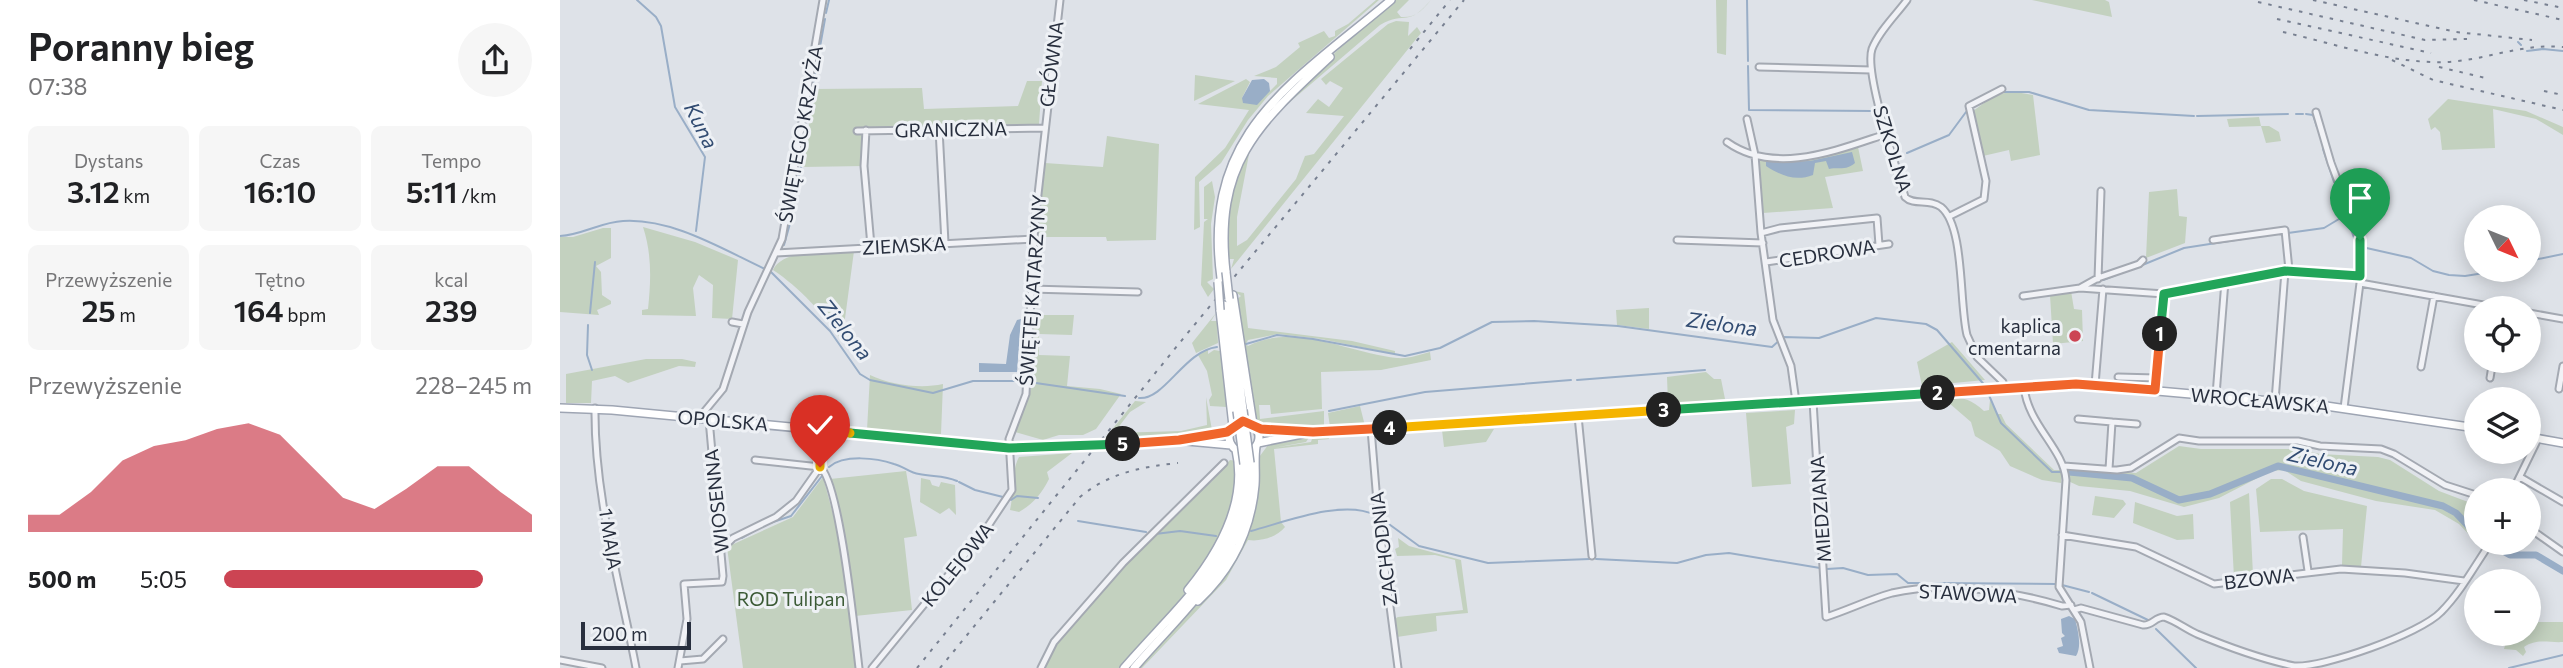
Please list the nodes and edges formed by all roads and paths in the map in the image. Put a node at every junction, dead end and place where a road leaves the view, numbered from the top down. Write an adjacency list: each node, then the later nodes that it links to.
1 (823, 0): 29 (street, ŚWIĘTEGO KRZYŻA)
2 (1060, 0): 11 (street, GŁÓWNA)
3 (1391, 0): 5 (main road)
4 (1907, 0): 7 (street, SZKOLNA)
5 (1384, 6): 34 (main road); 34 (main road)
6 (1759, 66): 7 (street)
7 (1871, 70): 15 (street, SZKOLNA)
8 (2002, 89): 19 (street)
9 (2316, 112): 33 (street)
10 (1747, 119): 17 (street)
11 (1044, 128): 12 (street, GRANICZNA); 21 (street, ŚWIĘTEJ KATARZYNY)
12 (939, 129): 13 (street, GRANICZNA); 24 (street)
13 (866, 130): 14 (street, GRANICZNA); 28 (street)
14 (857, 131)
15 (1886, 134): 17 (street); 19 (street, SZKOLNA)
16 (1727, 142): 17 (street)
17 (1755, 155): 20 (street)
18 (2101, 191): 35 (street)
19 (1950, 216): 59 (street)
20 (1761, 233): 25 (street); 27 (street)
21 (1034, 239): 24 (street, ZIEMSKA); 39 (street, ŚWIĘTEJ KATARZYNY)
22 (1677, 240): 25 (street)
23 (2213, 240): 32 (street)
24 (945, 243): 28 (street, ZIEMSKA)
25 (1763, 243): 31 (street)
26 (1889, 244): 27 (street, CEDROWA)
27 (1879, 245): 31 (street, CEDROWA)
28 (871, 246): 29 (street, ZIEMSKA)
29 (776, 253): 50 (street, ŚWIĘTEGO KRZYŻA)
30 (2143, 260): 35 (street)
31 (1766, 262): 63 (street)
32 (2287, 271): 33 (street); 36 (street); 65 (street)
33 (2360, 276): 37 (street)
34 (1223, 278): 46 (main road, bridge); 46 (main road, bridge)
35 (2098, 278): 38 (street); 40 (street)
36 (2225, 281): 42 (street); 62 (street)
37 (2360, 283): 44 (street); 68 (street)
38 (2080, 288): 40 (street); 43 (street)
39 (1031, 289): 41 (street); 85 (street, ŚWIĘTEJ KATARZYNY)
40 (2100, 289): 42 (street); 57 (street)
41 (1138, 292)
42 (2164, 294): 55 (street)
43 (2023, 296)
44 (2434, 296): 45 (street); 52 (street)
45 (2464, 301)
46 (1226, 302): 74 (main road); 76 (main road); 88 (main road, bridge)
47 (2541, 315): 48 (street)
48 (2563, 319)
49 (732, 322): 50 (street)
50 (743, 324): 70 (street)
51 (2563, 366): 60 (street)
52 (2421, 368)
53 (2491, 373): 56 (street)
54 (2118, 377): 55 (street)
55 (2156, 378): 61 (street)
56 (2490, 378)
57 (2095, 385): 58 (main road, WROCŁAWSKA); 61 (main road, WROCŁAWSKA)
58 (2024, 387): 59 (main road, WROCŁAWSKA); 91 (street)
59 (2004, 389): 64 (main road)
60 (2559, 389)
61 (2155, 390): 62 (main road, WROCŁAWSKA)
62 (2216, 395): 65 (main road, WROCŁAWSKA)
63 (1796, 401): 64 (main road); 69 (main road)
64 (1813, 401): 105 (street, MIEDZIANA)
65 (2275, 401): 68 (main road, WROCŁAWSKA)
66 (560, 408): 67 (main road, OPOLSKA)
67 (595, 408): 70 (main road, OPOLSKA); 112 (street, 1 MAJA)
68 (2344, 408): 75 (main road, WROCŁAWSKA)
69 (1578, 416): 77 (main road); 101 (street)
70 (706, 419): 78 (main road, OPOLSKA); 99 (street, WIOSENNA)
71 (2078, 419): 72 (street)
72 (2112, 422): 73 (street); 92 (street)
73 (2137, 424)
74 (1255, 426): 76 (main road); 79 (main road); 83 (main road)
75 (2464, 426)
76 (1231, 428): 81 (main road, OPOLSKA); 84 (main road)
77 (1371, 429): 79 (main road); 119 (street, ZACHODNIA)
78 (820, 430): 85 (main road, OPOLSKA); 90 (street)
79 (1313, 432): 83 (main road)
80 (2541, 439): 82 (main road)
81 (1179, 440): 84 (main road, OPOLSKA); 85 (main road, OPOLSKA, bridge)
82 (2563, 443)
83 (1257, 445): 84 (main road); 106 (main road)
84 (1233, 447): 107 (main road)
85 (1009, 448): 115 (street, KOLEJOWA)
86 (755, 460): 90 (street)
87 (1224, 463): 116 (street)
88 (1247, 463): 106 (main road); 107 (main road)
89 (2526, 464): 93 (street)
90 (820, 467): 99 (street); 114 (street)
91 (2064, 470): 92 (street); 96 (street)
92 (2111, 470): 94 (street)
93 (2520, 477): 95 (street)
94 (2464, 491)
95 (2563, 502)
96 (2062, 535): 102 (street, BZOWA); 104 (street)
97 (2541, 536): 100 (street)
98 (2303, 537): 102 (street)
99 (722, 549): 110 (street, WIOSENNA)
100 (2563, 552)
101 (1592, 556)
102 (2308, 571): 103 (street, BZOWA)
103 (2464, 581): 104 (street, STAWOWA)
104 (2072, 607): 105 (street, STAWOWA); 120 (street)
105 (1826, 617)
106 (1176, 621): 118 (main road)
107 (1160, 626): 117 (main road)
108 (723, 639): 110 (street)
109 (560, 660): 111 (street)
110 (680, 661): 113 (street)
111 (602, 668)
112 (636, 668)
113 (678, 668)
114 (859, 668)
115 (872, 668)
116 (1041, 668)
117 (1124, 668)
118 (1134, 668)
119 (1398, 668)
120 (2090, 668)

